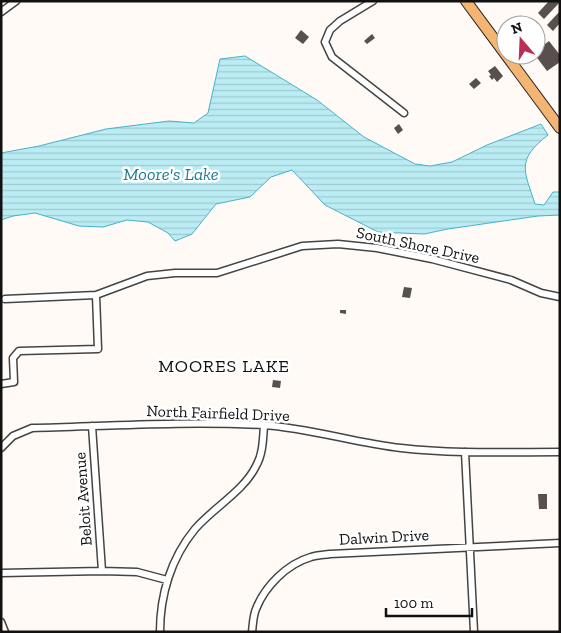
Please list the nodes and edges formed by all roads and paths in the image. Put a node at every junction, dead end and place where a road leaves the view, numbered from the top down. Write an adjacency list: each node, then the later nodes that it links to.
1 (16, 1): 4 (street)
2 (373, 1): 5 (street)
3 (466, 1): 6 (main road)
4 (1, 12)
5 (404, 113)
6 (560, 128)
7 (96, 295): 8 (street, South Shore Drive); 9 (street, South Shore Drive); 10 (street)
8 (560, 297)
9 (5, 299)
10 (1, 384)
11 (92, 426): 12 (street, North Fairfield Drive); 13 (street, North Fairfield Drive); 18 (street, Beloit Avenue)
12 (264, 426): 14 (street, North Fairfield Drive); 20 (street)
13 (1, 448)
14 (465, 452): 15 (street, North Fairfield Drive); 17 (street)
15 (560, 452)
16 (560, 543): 17 (street, Dalwin Drive)
17 (470, 546): 24 (street, Dalwin Drive); 25 (street)
18 (102, 571): 19 (street); 20 (street)
19 (1, 573)
20 (167, 580): 23 (street)
21 (1, 622): 22 (street)
22 (6, 632)
23 (160, 632)
24 (252, 632)
25 (474, 632)

